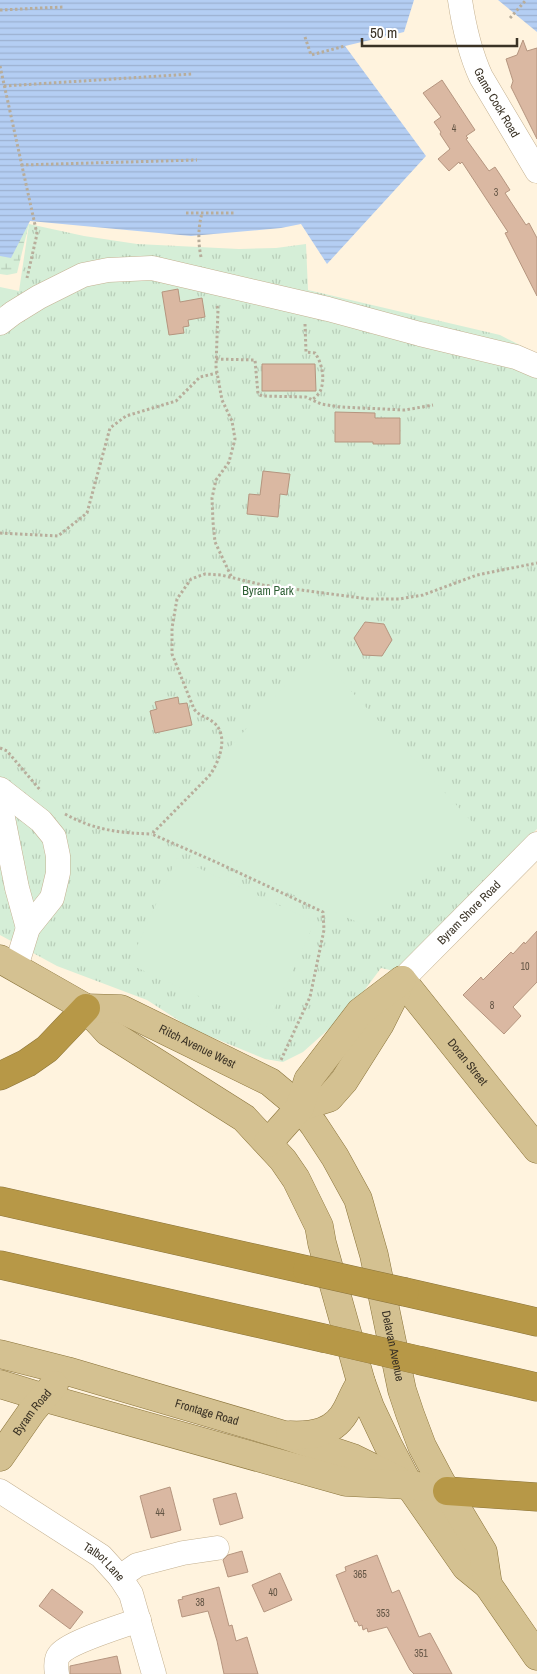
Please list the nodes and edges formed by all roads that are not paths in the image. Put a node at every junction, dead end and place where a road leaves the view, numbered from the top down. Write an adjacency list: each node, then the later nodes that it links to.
1 (460, 0): 2 (street, Game Cock Road)
2 (537, 171)
3 (0, 323): 4 (street)
4 (537, 366)
5 (0, 789): 8 (street)
6 (0, 803): 8 (street)
7 (537, 844): 10 (street, Byram Shore Road)
8 (28, 928): 9 (street)
9 (8, 963): 11 (main road, Ritch Avenue West)
10 (402, 980): 13 (main road, Byram Shore Road); 15 (main road, Doran Street)
11 (86, 1008): 12 (highway); 13 (main road, Ritch Avenue West); 14 (main road, Ritch Avenue West)
12 (0, 1076)
13 (300, 1107): 14 (main road); 29 (main road, Delavan Avenue)
14 (268, 1143): 21 (main road, Delavan Avenue)
15 (536, 1146)
16 (0, 1201): 18 (highway, bridge)
17 (0, 1265): 23 (highway, bridge)
18 (537, 1322)
19 (0, 1354): 20 (main road, Frontage Road)
20 (67, 1371): 24 (main road, Byram Road); 25 (main road, Frontage Road)
21 (362, 1382): 25 (main road); 27 (main road, Delavan Avenue)
22 (0, 1384): 24 (main road, Frontage Road)
23 (537, 1387)
24 (42, 1398): 26 (main road, Byram Road); 27 (main road, Frontage Road)
25 (284, 1435): 27 (main road, Frontage Road)
26 (0, 1457)
27 (409, 1485): 29 (main road, Frontage Road); 33 (main road, Delavan Avenue)
28 (0, 1491): 32 (street, Talbot Lane)
29 (447, 1491): 30 (highway); 33 (main road, Delavan Avenue)
30 (537, 1497)
31 (217, 1548): 32 (street)
32 (120, 1577): 34 (street, Talbot Lane)
33 (488, 1585): 35 (main road, Delavan Avenue)
34 (139, 1620): 36 (street); 37 (street, Talbot Lane)
35 (537, 1656)
36 (57, 1674)
37 (154, 1674)

